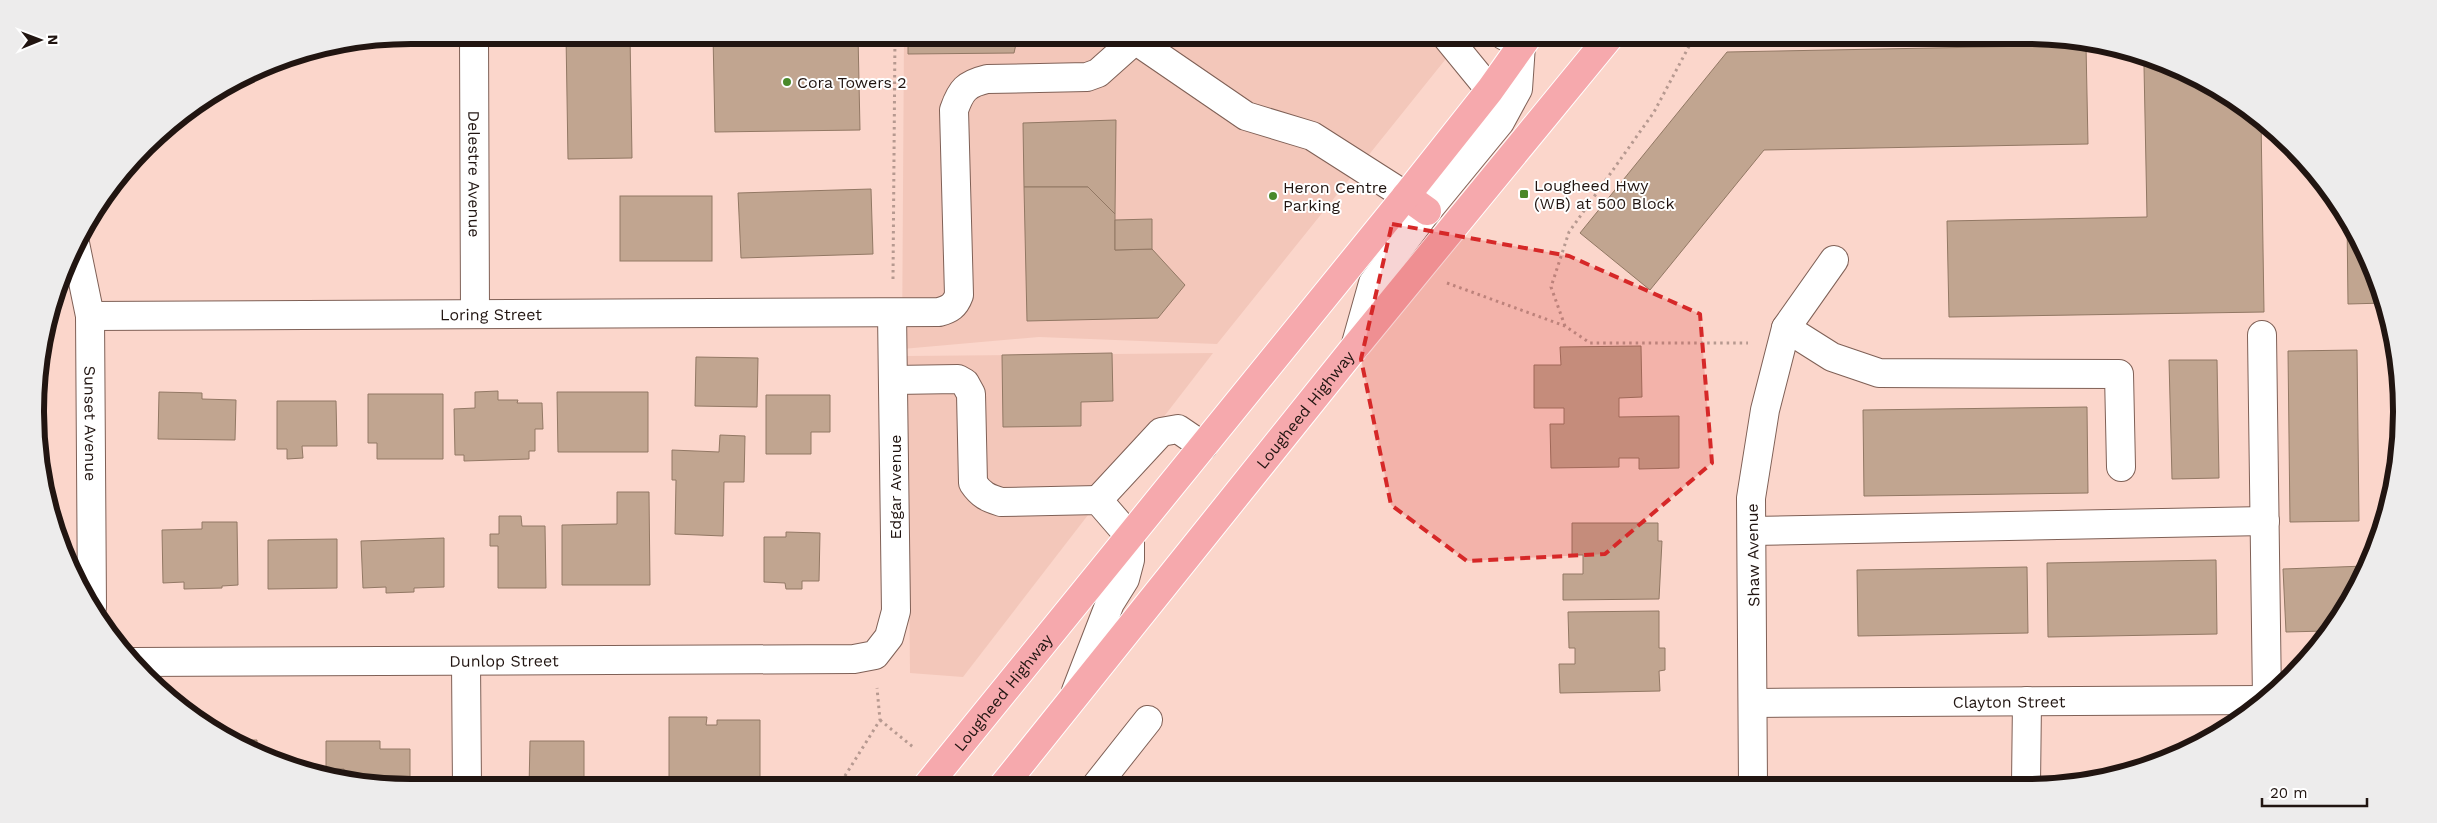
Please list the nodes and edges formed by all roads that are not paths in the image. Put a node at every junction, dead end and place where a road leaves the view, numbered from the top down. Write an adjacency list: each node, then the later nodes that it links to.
1 (474, 44): 12 (street, Delestre Avenue)
2 (1131, 44): 13 (street, Loring Street)
3 (1141, 44): 9 (street, Loring Street)
4 (1452, 44): 8 (street)
5 (1514, 44): 8 (main road, Lougheed Highway)
6 (1517, 44): 9 (street)
7 (1604, 44): 17 (main road, Lougheed Highway)
8 (1490, 90): 9 (main road, Lougheed Highway)
9 (1416, 203): 17 (street); 19 (main road, Lougheed Highway)
10 (78, 258): 14 (street, Sunset Avenue)
11 (1834, 260): 16 (street, Shaw Avenue)
12 (475, 313): 13 (street, Loring Street); 14 (street, Loring Street)
13 (892, 313): 18 (street, Edgar Avenue)
14 (90, 316): 25 (street, Sunset Avenue)
15 (2262, 335): 22 (street)
16 (1784, 337): 20 (street); 23 (street, Shaw Avenue)
17 (1355, 347): 30 (main road, Lougheed Highway)
18 (894, 380): 21 (street); 26 (street, Edgar Avenue)
19 (1203, 446): 21 (street); 24 (main road, Lougheed Highway)
20 (2120, 467)
21 (1098, 500): 24 (street)
22 (2264, 521): 23 (street); 29 (street)
23 (1752, 531): 33 (street, Shaw Avenue)
24 (1130, 537): 30 (street); 36 (main road, Lougheed Highway)
25 (92, 593)
26 (875, 655): 28 (street, Dunlop Street)
27 (142, 662): 28 (street, Dunlop Street)
28 (466, 662): 35 (street)
29 (2266, 690)
30 (1075, 694): 37 (main road, Lougheed Highway)
31 (2253, 700): 32 (street, Clayton Street)
32 (2027, 701): 33 (street, Clayton Street); 40 (street)
33 (1754, 703): 39 (street, Shaw Avenue)
34 (1148, 720): 38 (street)
35 (466, 779)
36 (933, 779)
37 (1008, 779)
38 (1101, 779)
39 (1754, 779)
40 (2026, 779)

